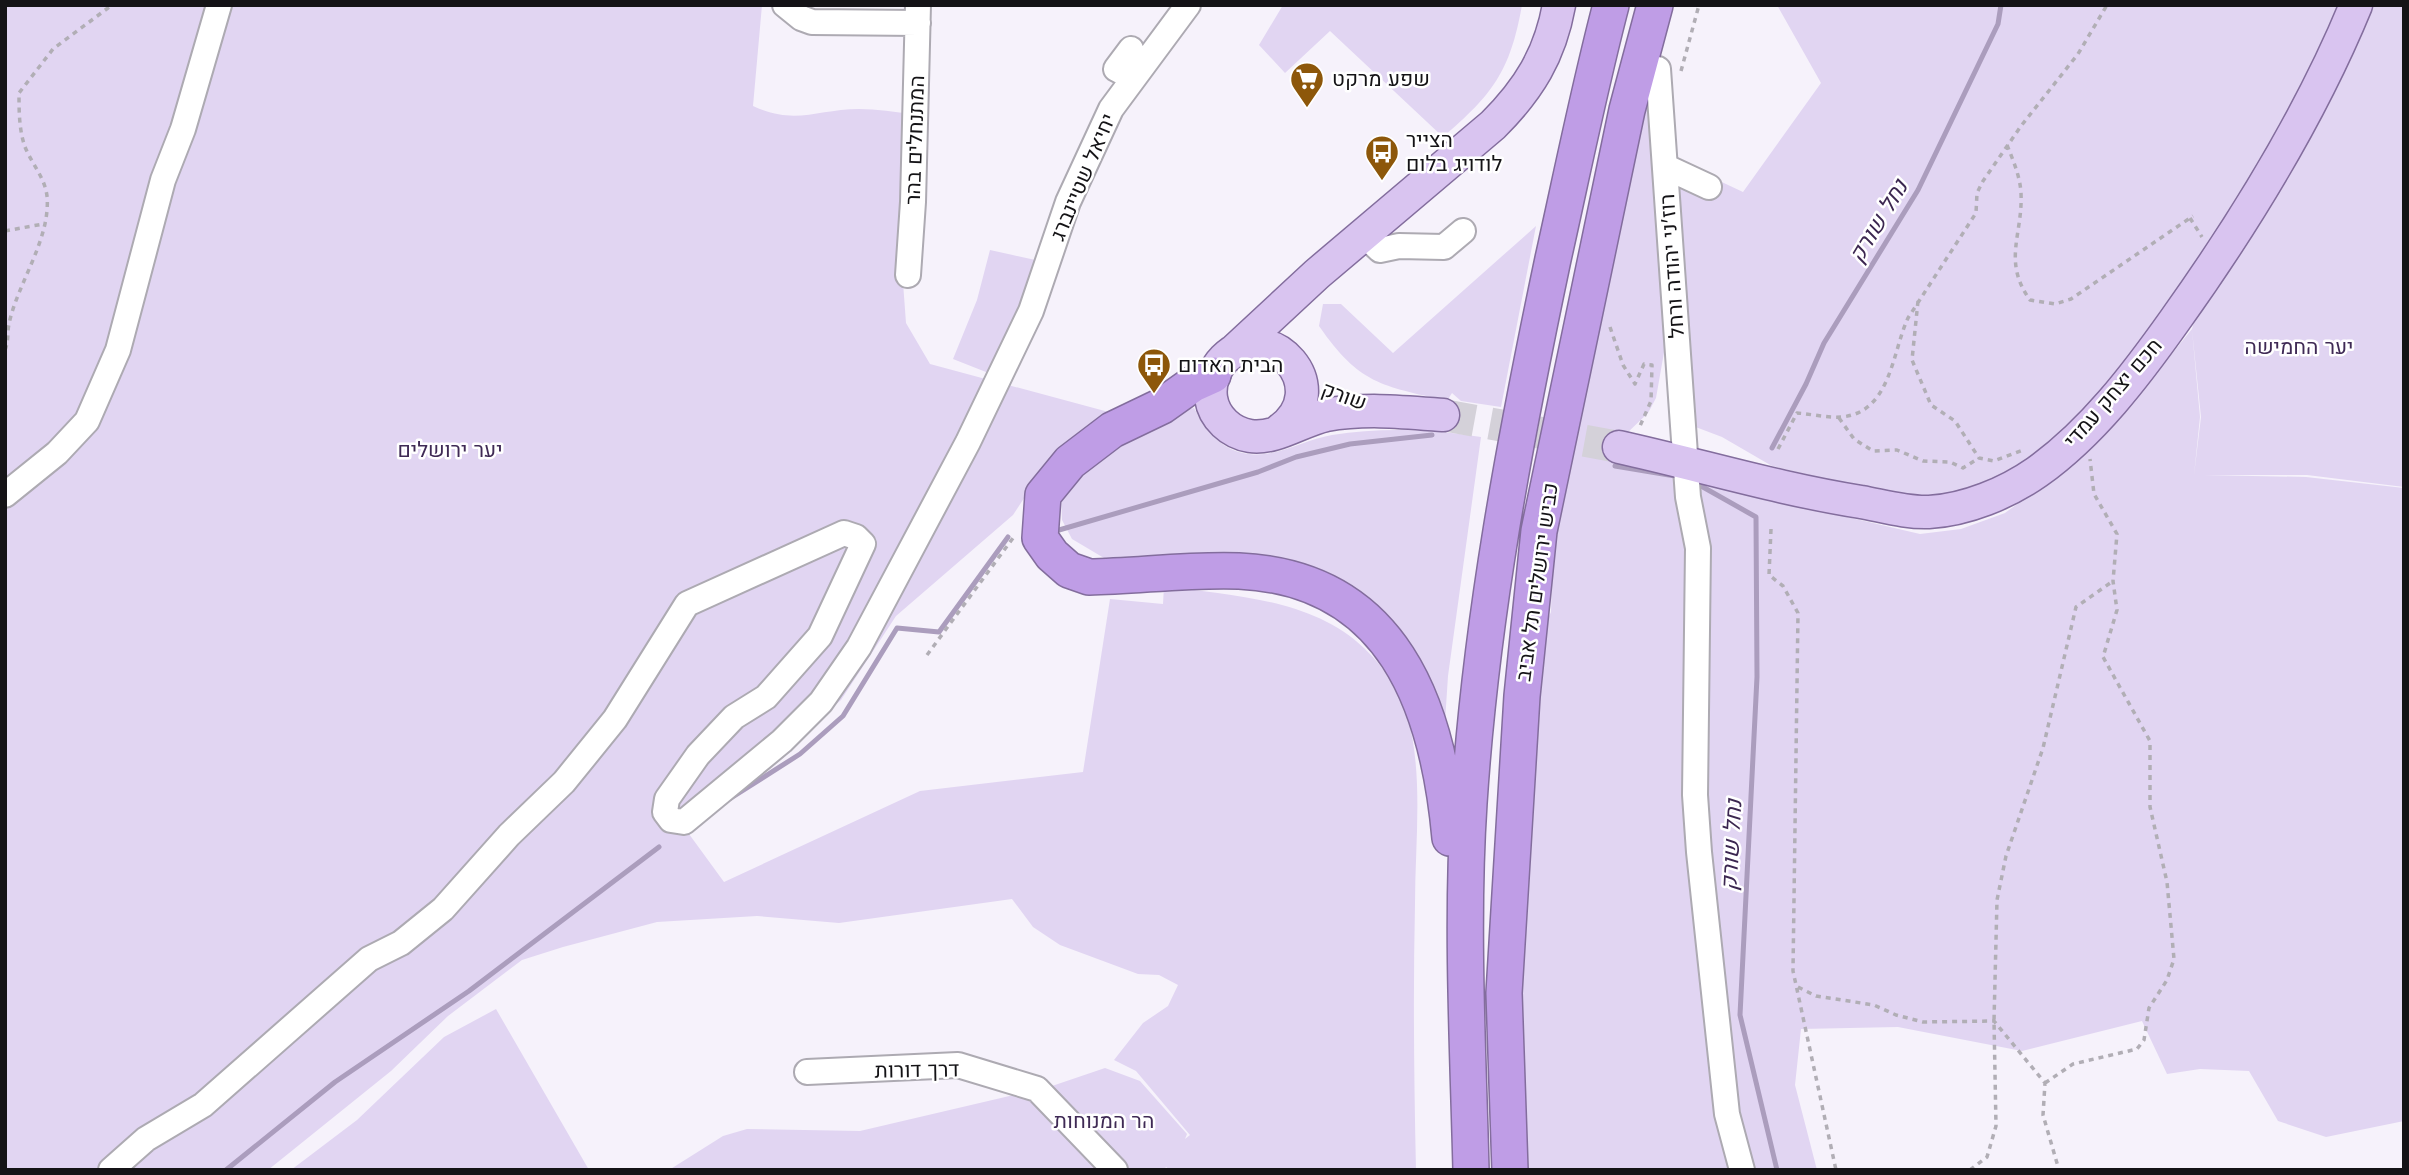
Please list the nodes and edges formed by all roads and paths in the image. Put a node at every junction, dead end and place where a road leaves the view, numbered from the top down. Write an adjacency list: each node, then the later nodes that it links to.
1 (112, 5): 18 (path)
2 (219, 5): 40 (street)
3 (785, 5): 10 (street)
4 (1188, 5): 13 (street, יחיאל שטיינברג)
5 (1559, 5): 21 (main road)
6 (1611, 5): 47 (highway, כביש ירושלים תל אביב)
7 (1655, 5): 54 (highway, כביש ירושלים תל אביב)
8 (2107, 5): 14 (path)
9 (2356, 5): 34 (main road, חכם יצחק עמדי)
10 (918, 14): 23 (street, המתנחלים בהר)
11 (1131, 49): 13 (street)
12 (1658, 69): 15 (street, רוז'ני יהודה ורחל)
13 (1133, 78): 51 (street, יחיאל שטיינברג)
14 (2007, 145): 17 (path); 24 (path)
15 (1666, 167): 16 (street); 39 (street, רוז'ני יהודה ורחל)
16 (1709, 187)
17 (2193, 216)
18 (43, 224): 19 (path); 26 (path)
19 (5, 230)
20 (1463, 231): 21 (street)
21 (1364, 235): 22 (main road)
22 (1317, 274): 27 (main road); 28 (main road)
23 (908, 275)
24 (1918, 301): 32 (path); 38 (path)
25 (1608, 322): 36 (path)
26 (5, 350)
27 (1223, 364): 28 (main road); 29 (main road); 43 (highway)
28 (1297, 370): 30 (main road, שורק); 33 (main road)
29 (1215, 411): 33 (main road); 43 (street)
30 (1392, 411): 31 (main road); 33 (main road)
31 (1443, 415)
32 (1839, 418): 37 (path); 38 (path)
33 (1280, 430)
34 (2074, 440): 39 (main road, חכם יצחק עמדי); 44 (path)
35 (2032, 447): 38 (path)
36 (1623, 448): 39 (main road, חכם יצחק עמדי)
37 (1778, 449)
38 (1979, 458)
39 (1686, 463): 55 (street, רוז'ני יהודה ורחל)
40 (5, 495)
41 (1771, 529): 46 (path)
42 (1017, 534): 45 (path)
43 (1069, 570): 47 (highway)
44 (2113, 581): 48 (path); 50 (path)
45 (927, 655)
46 (1798, 987): 48 (path); 56 (path)
47 (1467, 998): 53 (highway, כביש ירושלים תל אביב)
48 (1994, 1021): 50 (path); 57 (path)
49 (807, 1072): 52 (street, דרך דורות)
50 (2045, 1083): 58 (path)
51 (111, 1170)
52 (1115, 1170)
53 (1471, 1170)
54 (1510, 1170)
55 (1742, 1170)
56 (1836, 1170)
57 (1969, 1170)
58 (2059, 1170)

